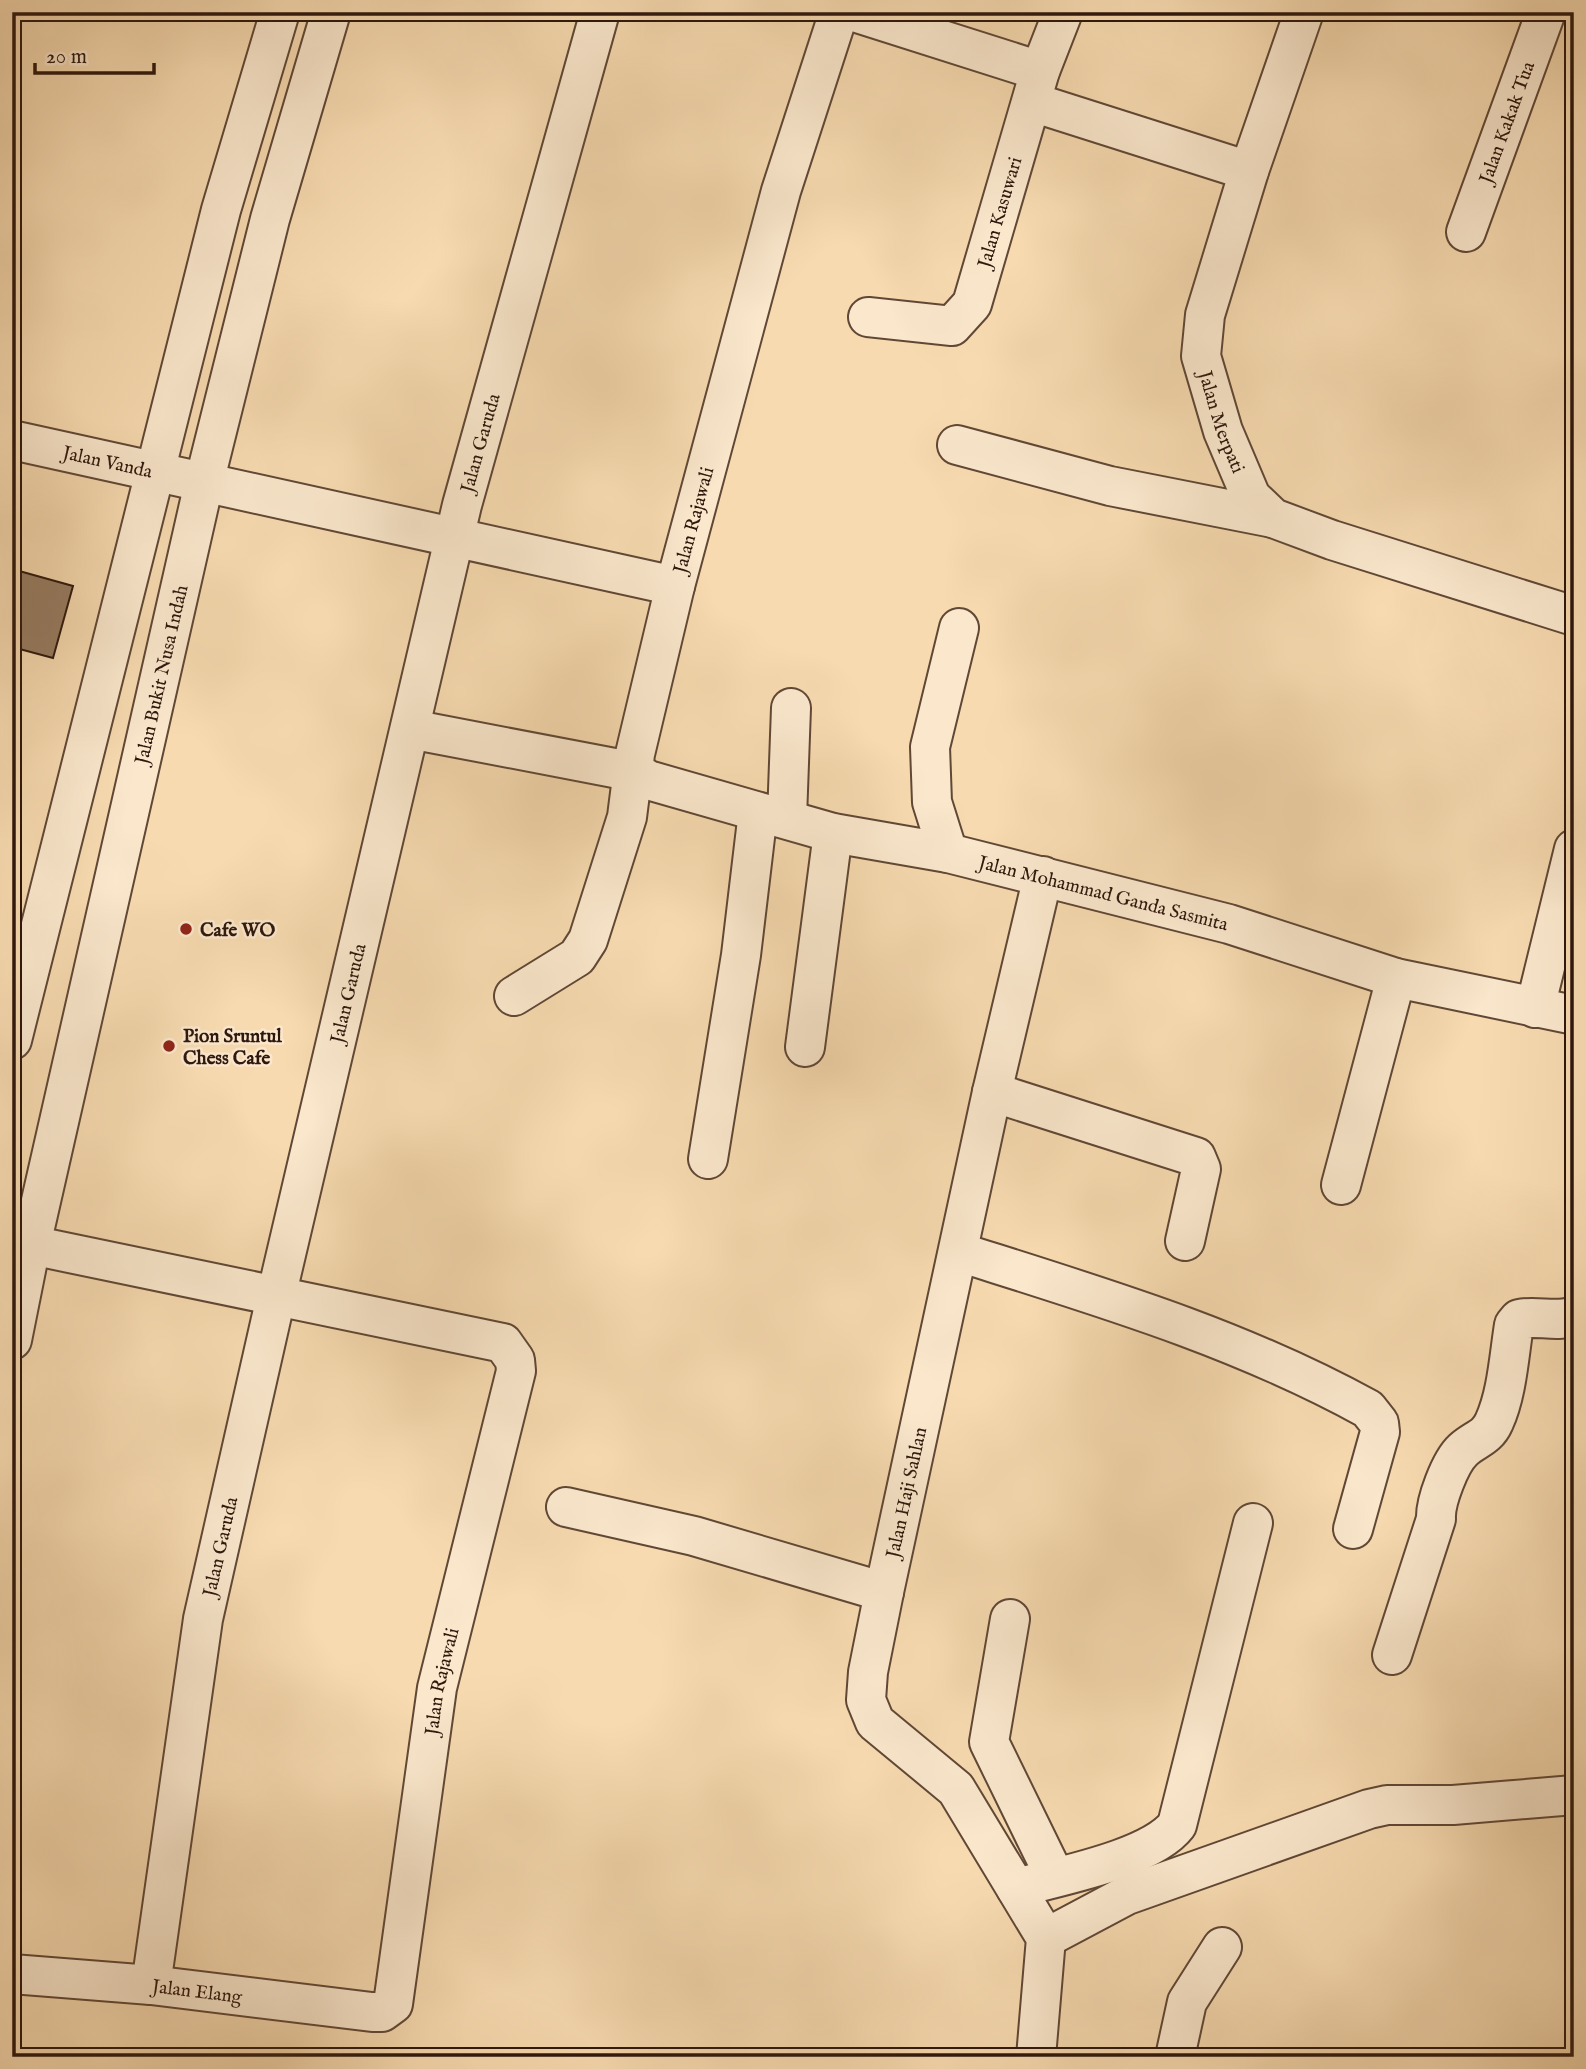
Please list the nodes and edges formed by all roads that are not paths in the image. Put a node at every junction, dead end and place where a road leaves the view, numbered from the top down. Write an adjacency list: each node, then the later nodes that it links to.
1 (280, 12): 15 (street)
2 (331, 12): 16 (street, Jalan Bukit Nusa Indah)
3 (600, 12): 18 (street, Jalan Garuda)
4 (839, 12): 19 (street, Jalan Rajawali)
5 (854, 12): 9 (street)
6 (1063, 12): 9 (street, Jalan Kasuwari)
7 (1304, 12): 10 (street, Jalan Merpati)
8 (1546, 12): 11 (street, Jalan Kakak Tua)
9 (1036, 86): 10 (street); 12 (street, Jalan Kasuwari)
10 (1248, 171): 17 (street, Jalan Merpati)
11 (1466, 232)
12 (868, 317)
13 (12, 440): 15 (street, Jalan Vanda)
14 (957, 445): 17 (street)
15 (154, 471): 16 (street, Jalan Vanda); 34 (street)
16 (204, 483): 18 (street, Jalan Vanda); 40 (street, Jalan Bukit Nusa Indah)
17 (1273, 518): 20 (street, Jalan Merpati)
18 (454, 539): 19 (street, Jalan Vanda); 23 (street, Jalan Garuda)
19 (675, 586): 24 (street, Jalan Rajawali)
20 (1574, 616)
21 (959, 628): 28 (street)
22 (791, 708): 25 (street)
23 (410, 729): 24 (street, Jalan Mohammad Ganda Sasmita); 42 (street, Jalan Garuda)
24 (635, 772): 25 (street, Jalan Mohammad Ganda Sasmita); 31 (street, Jalan Rajawali)
25 (773, 815): 26 (street, Jalan Mohammad Ganda Sasmita); 37 (street)
26 (833, 833): 28 (street, Jalan Mohammad Ganda Sasmita); 35 (street)
27 (1574, 849): 32 (street)
28 (948, 853): 29 (street, Jalan Mohammad Ganda Sasmita)
29 (1043, 876): 30 (street, Jalan Mohammad Ganda Sasmita); 36 (street, Jalan Haji Sahlan)
30 (1396, 978): 32 (street, Jalan Mohammad Ganda Sasmita); 38 (street)
31 (514, 996)
32 (1535, 1008): 33 (street, Jalan Mohammad Ganda Sasmita)
33 (1574, 1016)
34 (12, 1040)
35 (805, 1047)
36 (992, 1092): 39 (street); 41 (street, Jalan Haji Sahlan)
37 (708, 1159)
38 (1341, 1185)
39 (1185, 1241)
40 (31, 1245): 42 (street); 44 (street, Jalan Bukit Nusa Indah)
41 (959, 1252): 47 (street); 48 (street, Jalan Haji Sahlan)
42 (276, 1297): 57 (street, Jalan Garuda); 58 (street, Jalan Rajawali)
43 (1574, 1316): 50 (street)
44 (12, 1340)
45 (566, 1507): 48 (street)
46 (1253, 1523): 52 (street)
47 (1353, 1528)
48 (884, 1592): 53 (street, Jalan Haji Sahlan)
49 (1010, 1619): 52 (street)
50 (1392, 1656)
51 (1574, 1795): 54 (street)
52 (1055, 1877): 53 (street)
53 (1016, 1888): 54 (street, Jalan Haji Sahlan)
54 (1046, 1938): 59 (street)
55 (1222, 1947): 60 (street)
56 (12, 1974): 57 (street, Jalan Elang)
57 (151, 1985): 58 (street, Jalan Elang)
58 (382, 2012)
59 (1036, 2057)
60 (1175, 2057)

